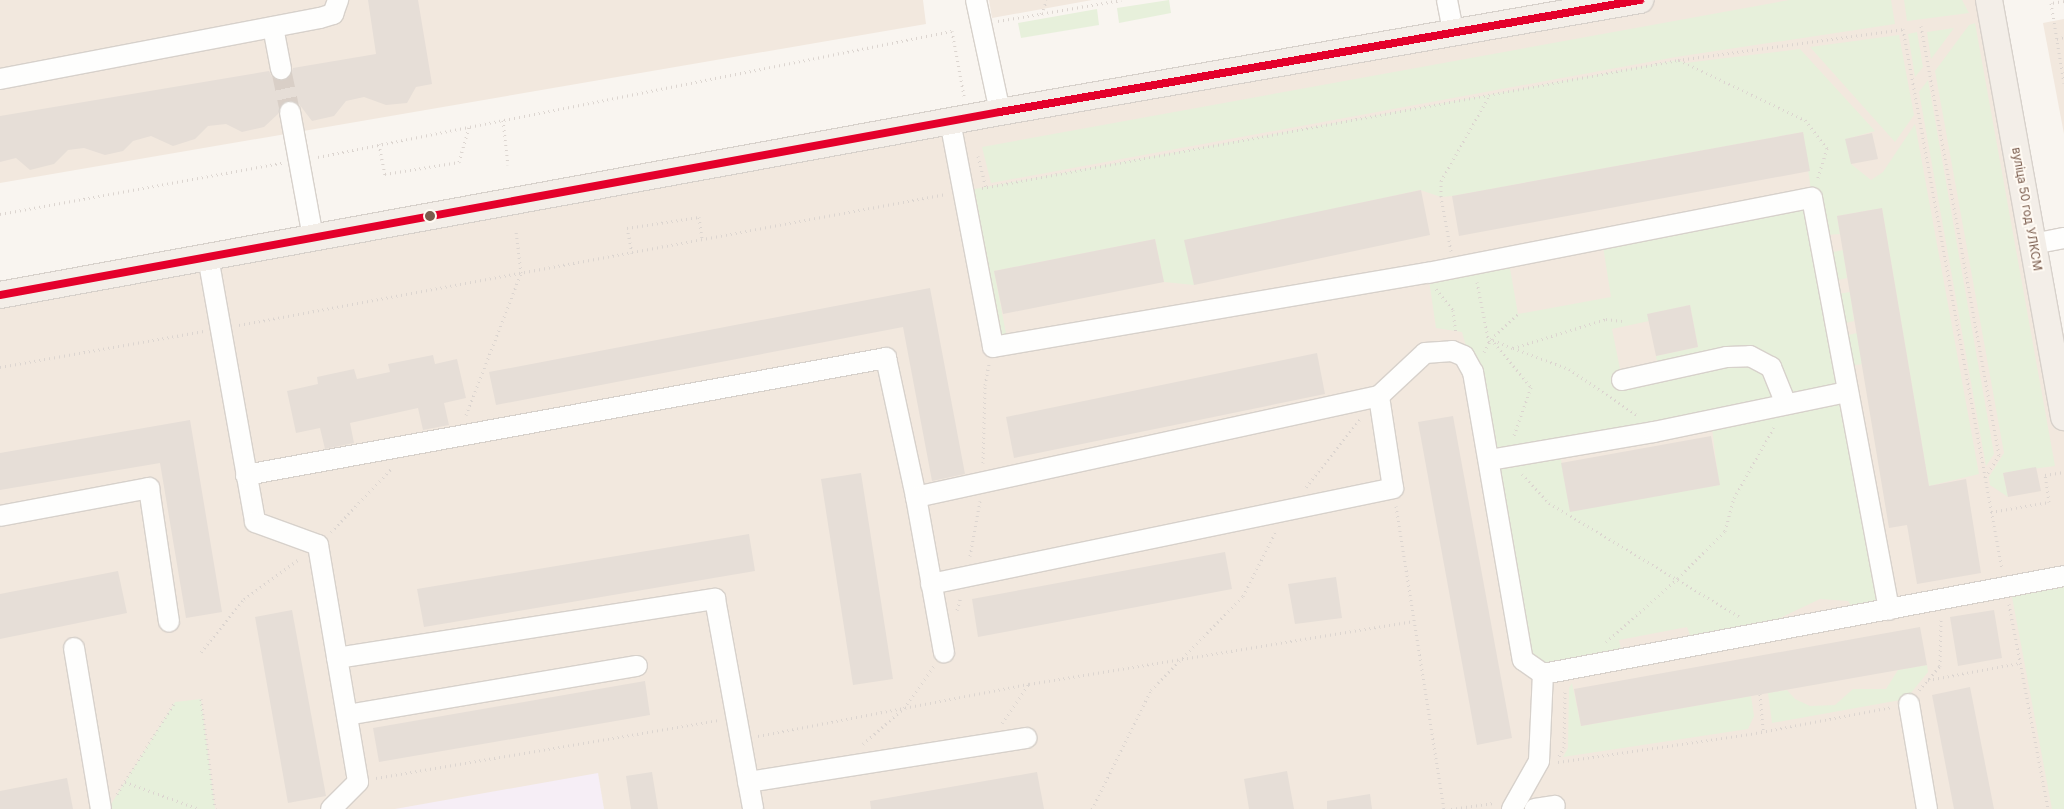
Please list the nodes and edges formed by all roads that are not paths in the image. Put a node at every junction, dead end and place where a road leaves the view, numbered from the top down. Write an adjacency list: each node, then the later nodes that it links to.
1 (338, 0): 6 (lane)
2 (976, 0): 11 (lane)
3 (1447, 0): 7 (lane)
4 (1640, 0): 7 (main road)
5 (1989, 0): 15 (main road, вуліца 50 год УЛКСМ)
6 (273, 27): 8 (lane); 9 (lane)
7 (1453, 32): 11 (main road)
8 (281, 69)
9 (0, 79)
10 (290, 112): 13 (lane)
11 (1000, 112): 12 (main road)
12 (959, 119): 13 (main road); 19 (lane)
13 (313, 238): 16 (main road)
14 (2064, 238): 15 (lane)
15 (2033, 244): 22 (main road, вуліца 50 год УЛКСМ)
16 (208, 257): 17 (main road); 24 (lane)
17 (0, 295)
18 (1622, 380): 21 (lane)
19 (1848, 392): 21 (lane); 29 (lane)
20 (1379, 396): 23 (lane); 25 (lane); 28 (lane)
21 (1786, 404): 23 (lane)
22 (2064, 417)
23 (1498, 459): 35 (lane)
24 (246, 475): 25 (lane); 33 (lane)
25 (916, 497): 28 (lane)
26 (0, 516): 30 (lane)
27 (2064, 576): 29 (lane)
28 (931, 584): 32 (lane)
29 (1889, 610): 35 (lane)
30 (169, 622)
31 (74, 648): 40 (lane)
32 (944, 652)
33 (337, 658): 37 (lane); 39 (lane)
34 (637, 666): 37 (lane)
35 (1543, 674): 44 (lane)
36 (1908, 704): 46 (lane)
37 (347, 715): 42 (lane)
38 (1027, 738): 39 (lane)
39 (748, 782): 43 (lane)
40 (106, 806)
41 (1555, 806): 45 (lane)
42 (331, 809)
43 (753, 809)
44 (1512, 809)
45 (1535, 809)
46 (1927, 809)

